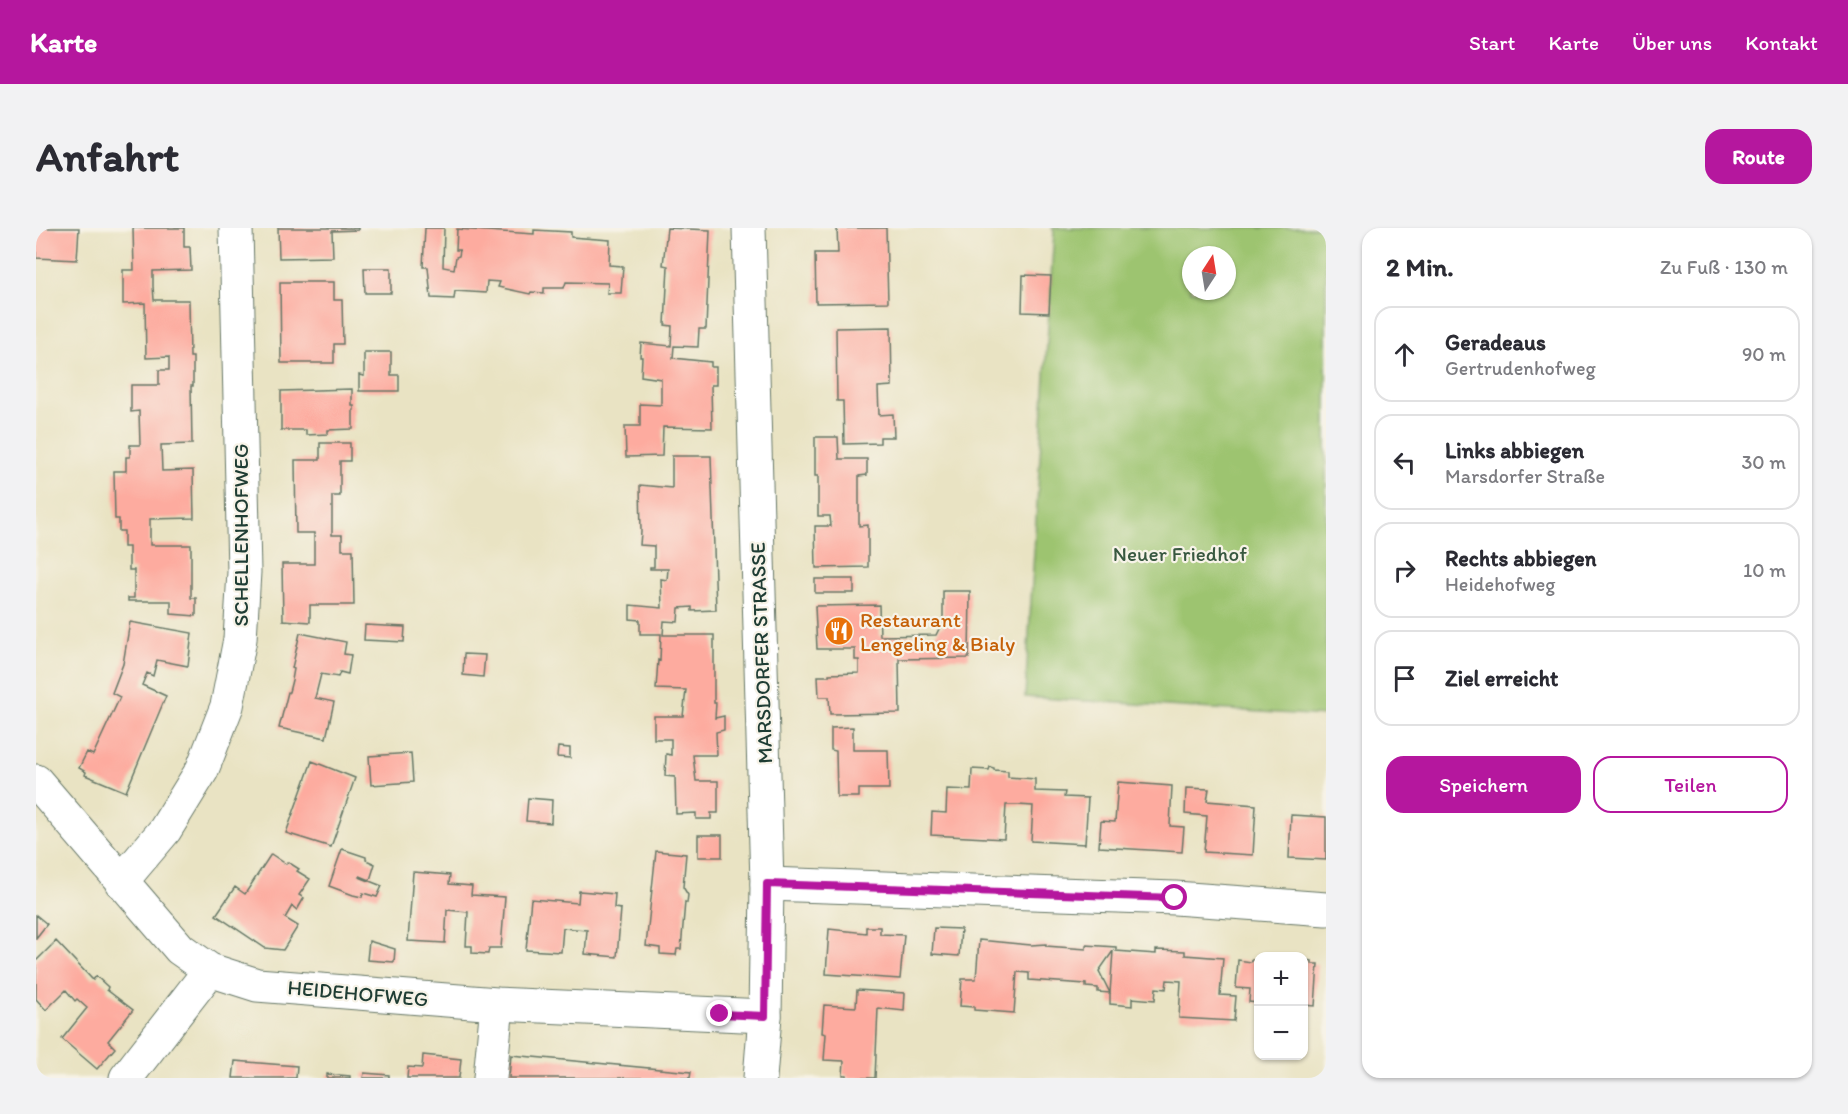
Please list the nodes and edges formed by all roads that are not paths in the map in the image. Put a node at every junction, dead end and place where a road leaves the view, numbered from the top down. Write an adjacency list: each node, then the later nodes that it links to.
1 (236, 228): 4 (street, SCHELLENHOFWEG)
2 (749, 228): 5 (street, MARSDORFER STRASSE)
3 (36, 781): 4 (street, HEIDEHOFWEG)
4 (121, 882): 7 (street, HEIDEHOFWEG)
5 (767, 884): 6 (street); 9 (street, MARSDORFER STRASSE)
6 (1326, 909)
7 (210, 970): 8 (street, HEIDEHOFWEG); 10 (street)
8 (497, 1005): 9 (street, HEIDEHOFWEG); 11 (street)
9 (765, 1016): 12 (street, MARSDORFER STRASSE)
10 (126, 1078)
11 (490, 1078)
12 (760, 1078)

